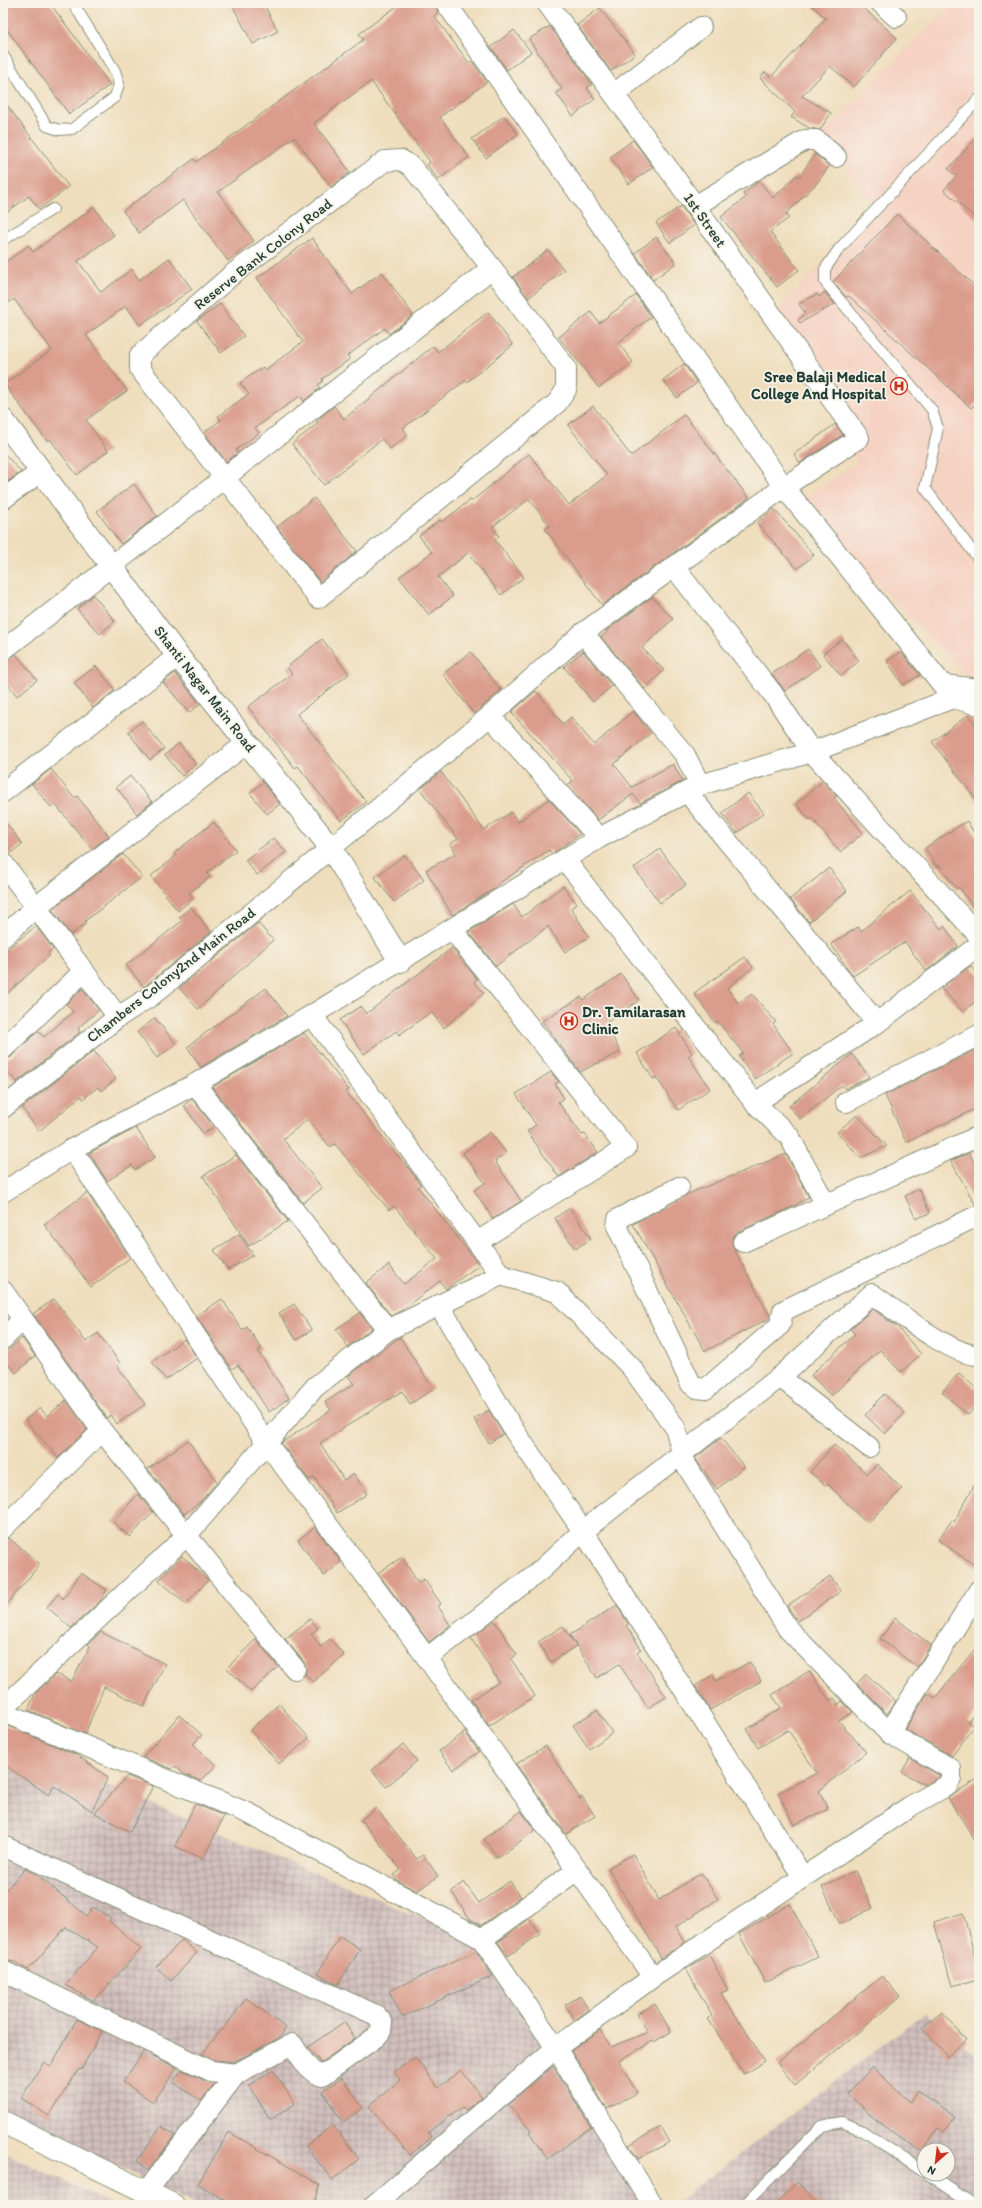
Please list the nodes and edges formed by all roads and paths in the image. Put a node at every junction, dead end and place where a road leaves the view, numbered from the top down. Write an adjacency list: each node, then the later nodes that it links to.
1 (73, 3): 7 (lane)
2 (446, 3): 19 (street)
3 (547, 3): 8 (street, 1st Street)
4 (881, 3): 5 (street)
5 (896, 17)
6 (700, 27): 8 (street)
7 (3, 55)
8 (614, 94): 11 (street, 1st Street)
9 (979, 99): 21 (lane)
10 (836, 156): 11 (street)
11 (695, 206): 16 (street, 1st Street)
12 (53, 209): 13 (lane)
13 (3, 240)
14 (492, 268): 18 (street); 18 (street, Reserve Bank Colony Road); 18 (street, Reserve Bank Colony Road)
15 (3, 420): 17 (street, Shanti Nagar Main Road)
16 (860, 438): 19 (street, Chambers Colony2nd Main Road)
17 (42, 471): 20 (street); 22 (street, Shanti Nagar Main Road)
18 (224, 478): 22 (street)
19 (784, 487): 23 (street, Chambers Colony2nd Main Road); 28 (street)
20 (3, 499)
21 (979, 560)
22 (111, 566): 25 (street); 26 (street, Shanti Nagar Main Road)
23 (674, 567): 24 (street, Chambers Colony2nd Main Road); 32 (street)
24 (584, 633): 30 (street, Chambers Colony2nd Main Road); 33 (street)
25 (3, 650)
26 (178, 656): 31 (street, Shanti Nagar Main Road); 34 (street)
27 (979, 689): 28 (street)
28 (948, 691): 29 (street); 32 (street)
29 (979, 705)
30 (490, 716): 35 (street); 36 (street, Chambers Colony2nd Main Road)
31 (247, 743): 36 (street, Shanti Nagar Main Road); 39 (street)
32 (812, 752): 33 (street); 41 (street)
33 (693, 788): 35 (street); 48 (street)
34 (3, 792)
35 (599, 838): 37 (street)
36 (332, 848): 44 (street, Shanti Nagar Main Road); 47 (street, Chambers Colony2nd Main Road)
37 (565, 860): 40 (street); 54 (street)
38 (3, 863): 39 (street)
39 (36, 907): 42 (street); 45 (street)
40 (452, 929): 44 (street); 61 (street)
41 (979, 936)
42 (3, 937)
43 (979, 945): 48 (street)
44 (400, 961): 46 (street)
45 (84, 971): 47 (street); 50 (street)
46 (312, 1015): 51 (street); 61 (street)
47 (118, 1017): 52 (street, Chambers Colony2nd Main Road)
48 (877, 1023): 54 (street)
49 (979, 1035): 53 (street)
50 (3, 1049)
51 (195, 1084): 56 (street); 67 (street)
52 (6, 1100)
53 (846, 1102)
54 (755, 1103): 59 (street)
55 (979, 1136): 59 (street)
56 (72, 1149): 58 (street); 72 (street)
57 (679, 1187): 60 (street)
58 (3, 1192)
59 (826, 1205): 62 (street)
60 (979, 1215)
61 (477, 1242): 63 (street)
62 (743, 1242)
63 (501, 1275): 65 (street); 74 (street)
64 (3, 1291): 66 (street)
65 (439, 1305): 67 (street); 76 (street)
66 (23, 1319): 68 (street); 71 (street)
67 (388, 1330): 72 (street)
68 (3, 1339)
69 (979, 1355): 70 (street)
70 (780, 1376): 73 (street); 74 (street)
71 (102, 1431): 75 (street); 77 (street)
72 (266, 1442): 77 (street); 79 (street)
73 (869, 1447)
74 (682, 1452): 76 (street); 83 (street)
75 (3, 1528)
76 (583, 1531): 79 (street); 86 (street)
77 (186, 1536): 80 (street); 81 (street)
78 (979, 1590): 83 (street)
79 (427, 1658): 85 (street)
80 (294, 1670)
81 (3, 1708)
82 (3, 1712): 87 (street)
83 (888, 1733): 86 (street)
84 (3, 1846): 91 (street)
85 (577, 1870): 87 (street); 89 (street)
86 (803, 1877): 89 (street)
87 (482, 1939): 90 (street)
88 (3, 1972): 91 (street)
89 (653, 1977): 90 (street)
90 (556, 2048): 97 (street); 98 (street)
91 (236, 2074): 95 (street)
92 (3, 2122): 95 (street)
93 (916, 2167): 99 (lane)
94 (939, 2182): 100 (lane)
95 (147, 2191): 96 (street)
96 (173, 2205)
97 (374, 2205)
98 (653, 2205)
99 (744, 2205)
100 (973, 2205)

